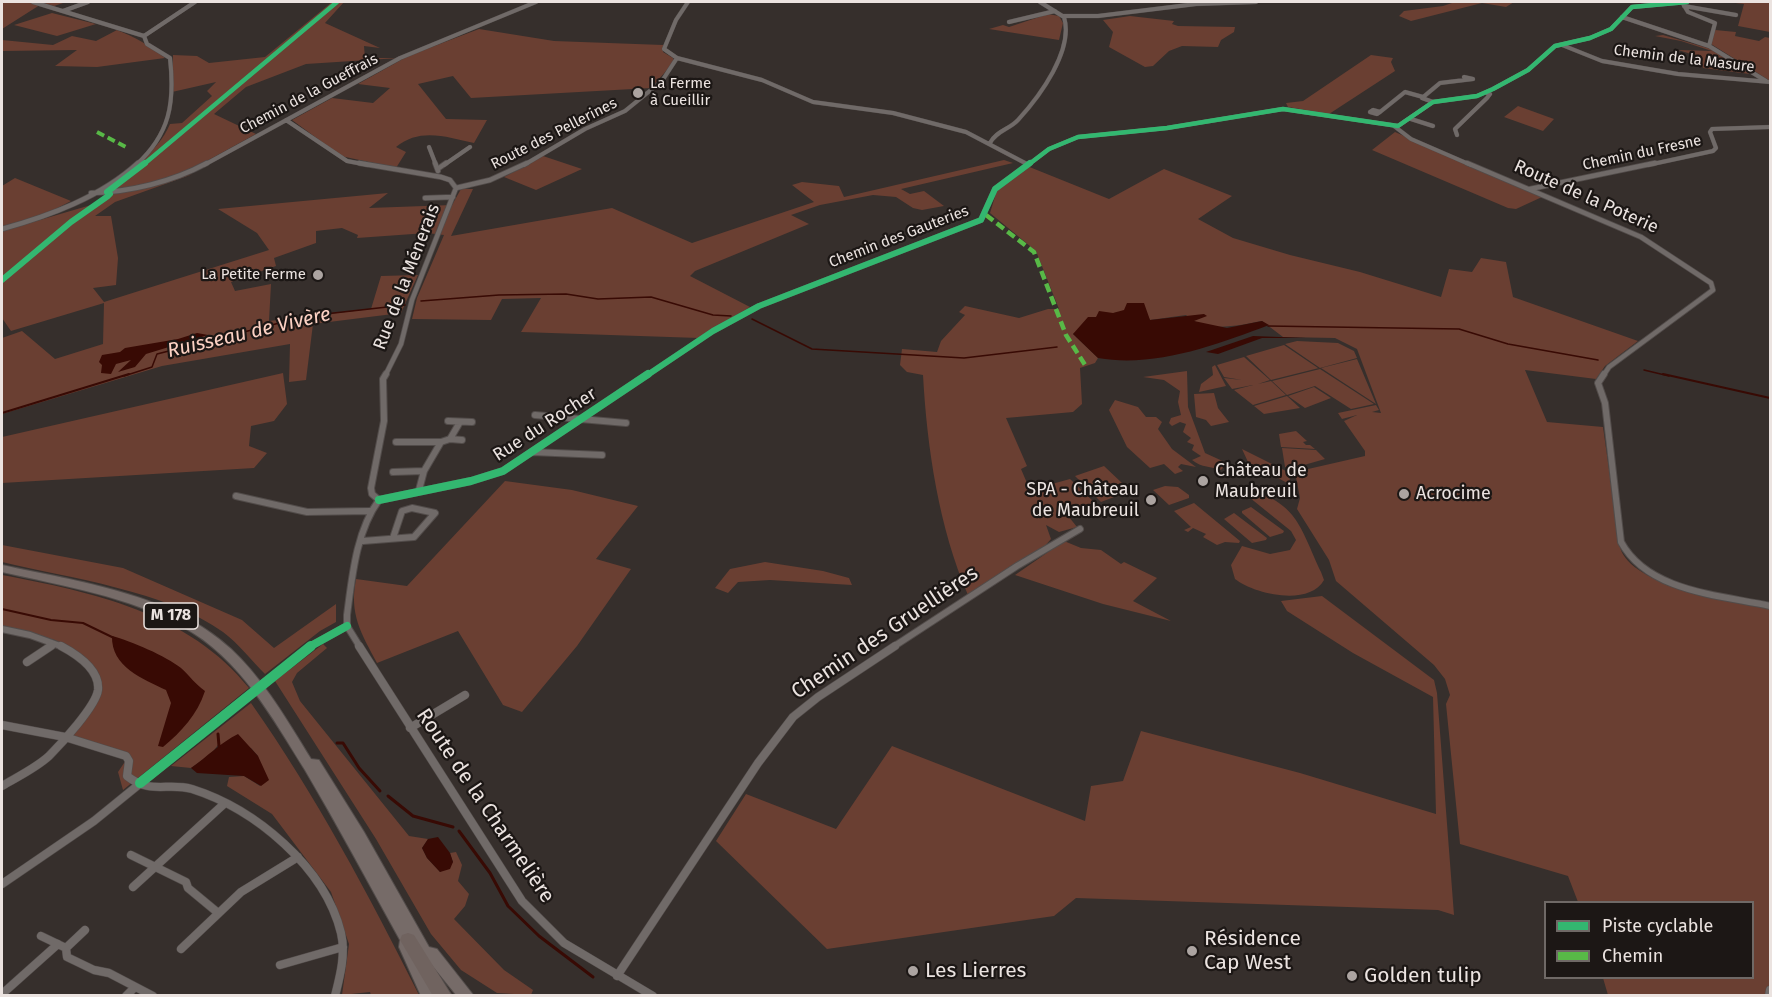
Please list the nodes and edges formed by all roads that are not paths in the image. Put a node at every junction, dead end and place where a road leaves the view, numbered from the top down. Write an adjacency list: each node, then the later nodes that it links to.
1 (33, 2): 10 (street)
2 (88, 2): 10 (street)
3 (536, 2): 27 (street, Chemin de la Gueffrais)
4 (688, 2): 19 (street)
5 (1040, 2): 11 (street)
6 (1256, 2): 13 (street)
7 (1658, 2): 9 (street); 14 (street)
8 (194, 3): 16 (street)
9 (1684, 3): 12 (street); 18 (street)
10 (63, 11): 16 (street)
11 (1055, 11): 13 (street); 15 (street)
12 (1736, 15)
13 (1063, 16): 32 (street)
14 (1622, 17): 17 (street); 18 (street)
15 (1009, 22)
16 (144, 36): 39 (street)
17 (1562, 44): 21 (street, Chemin de la Masure); 22 (street)
18 (1709, 46): 21 (street)
19 (677, 58): 32 (street); 37 (street, Route des Pellerines)
20 (1468, 80): 23 (street)
21 (1769, 82)
22 (1486, 93): 24 (street); 31 (street)
23 (1424, 97): 24 (street); 25 (street)
24 (1433, 102): 26 (street)
25 (1381, 112)
26 (1411, 119): 28 (street); 29 (street)
27 (286, 120): 36 (street, Rue de la Ménerais); 39 (street, Chemin de la Gueffrais)
28 (1394, 126): 35 (street, Chemin des Gauteries); 38 (street, Route de la Poterie)
29 (1433, 126)
30 (1770, 128): 38 (street, Chemin du Fresne)
31 (1457, 135)
32 (990, 143): 35 (street)
33 (429, 147): 36 (street)
34 (470, 147): 36 (street)
35 (1027, 164): 43 (street, Chemin des Gauteries)
36 (440, 173): 37 (street, Rue de la Ménerais)
37 (456, 188): 40 (street, Rue de la Ménerais)
38 (1530, 189): 66 (street, Route de la Poterie)
39 (91, 193): 42 (street)
40 (453, 197): 41 (street); 60 (street, Rue de la Ménerais)
41 (425, 198)
42 (2, 230)
43 (650, 374): 45 (street, Rue du Rocher)
44 (535, 415): 45 (street)
45 (583, 419): 49 (street); 54 (street, Rue du Rocher)
46 (448, 421): 47 (street)
47 (460, 422): 48 (street); 50 (street)
48 (472, 422)
49 (626, 423)
50 (450, 440): 51 (street); 53 (street)
51 (462, 440)
52 (396, 442): 53 (street)
53 (441, 442): 56 (street)
54 (532, 452): 55 (street); 58 (street, Rue du Rocher)
55 (602, 455)
56 (424, 471): 57 (street); 58 (street)
57 (393, 472)
58 (419, 490): 60 (street, Rue du Rocher)
59 (236, 496): 61 (street)
60 (379, 500): 61 (street)
61 (370, 511): 64 (street)
62 (1080, 529): 93 (street, Chemin des Gruellières)
63 (393, 538): 63 (street); 64 (street)
64 (363, 541): 67 (street)
65 (2, 569): 75 (main road, M 178)
66 (1770, 606)
67 (347, 626): 73 (street, Route de la Charmelière); 76 (street, bridge)
68 (2, 629): 69 (street)
69 (54, 644): 70 (street); 74 (street)
70 (27, 662)
71 (465, 695): 73 (street)
72 (2, 725): 74 (street)
73 (410, 728): 93 (street, Route de la Charmelière)
74 (65, 737): 76 (street); 77 (street)
75 (294, 738): 87 (main road, M 178); 91 (main road, M 178)
76 (140, 783): 78 (street); 82 (street)
77 (2, 786)
78 (225, 803): 80 (street); 81 (street)
79 (131, 855): 81 (street)
80 (298, 857): 84 (street); 88 (street)
81 (155, 867): 83 (street); 84 (street)
82 (2, 884)
83 (133, 887)
84 (217, 912): 89 (street)
85 (85, 930): 90 (street)
86 (41, 936): 90 (street)
87 (408, 940): 100 (main road); 101 (highway)
88 (343, 947): 92 (street); 99 (street)
89 (181, 949)
90 (63, 950): 94 (street); 96 (street)
91 (424, 952): 102 (highway); 103 (main road)
92 (280, 965)
93 (617, 976): 104 (street, Route de la Charmelière)
94 (135, 987): 97 (street); 98 (street)
95 (1770, 990): 105 (street)
96 (2, 994)
97 (126, 996)
98 (153, 996)
99 (335, 996)
100 (429, 996)
101 (443, 996)
102 (452, 996)
103 (467, 996)
104 (653, 996)
105 (1769, 996)

